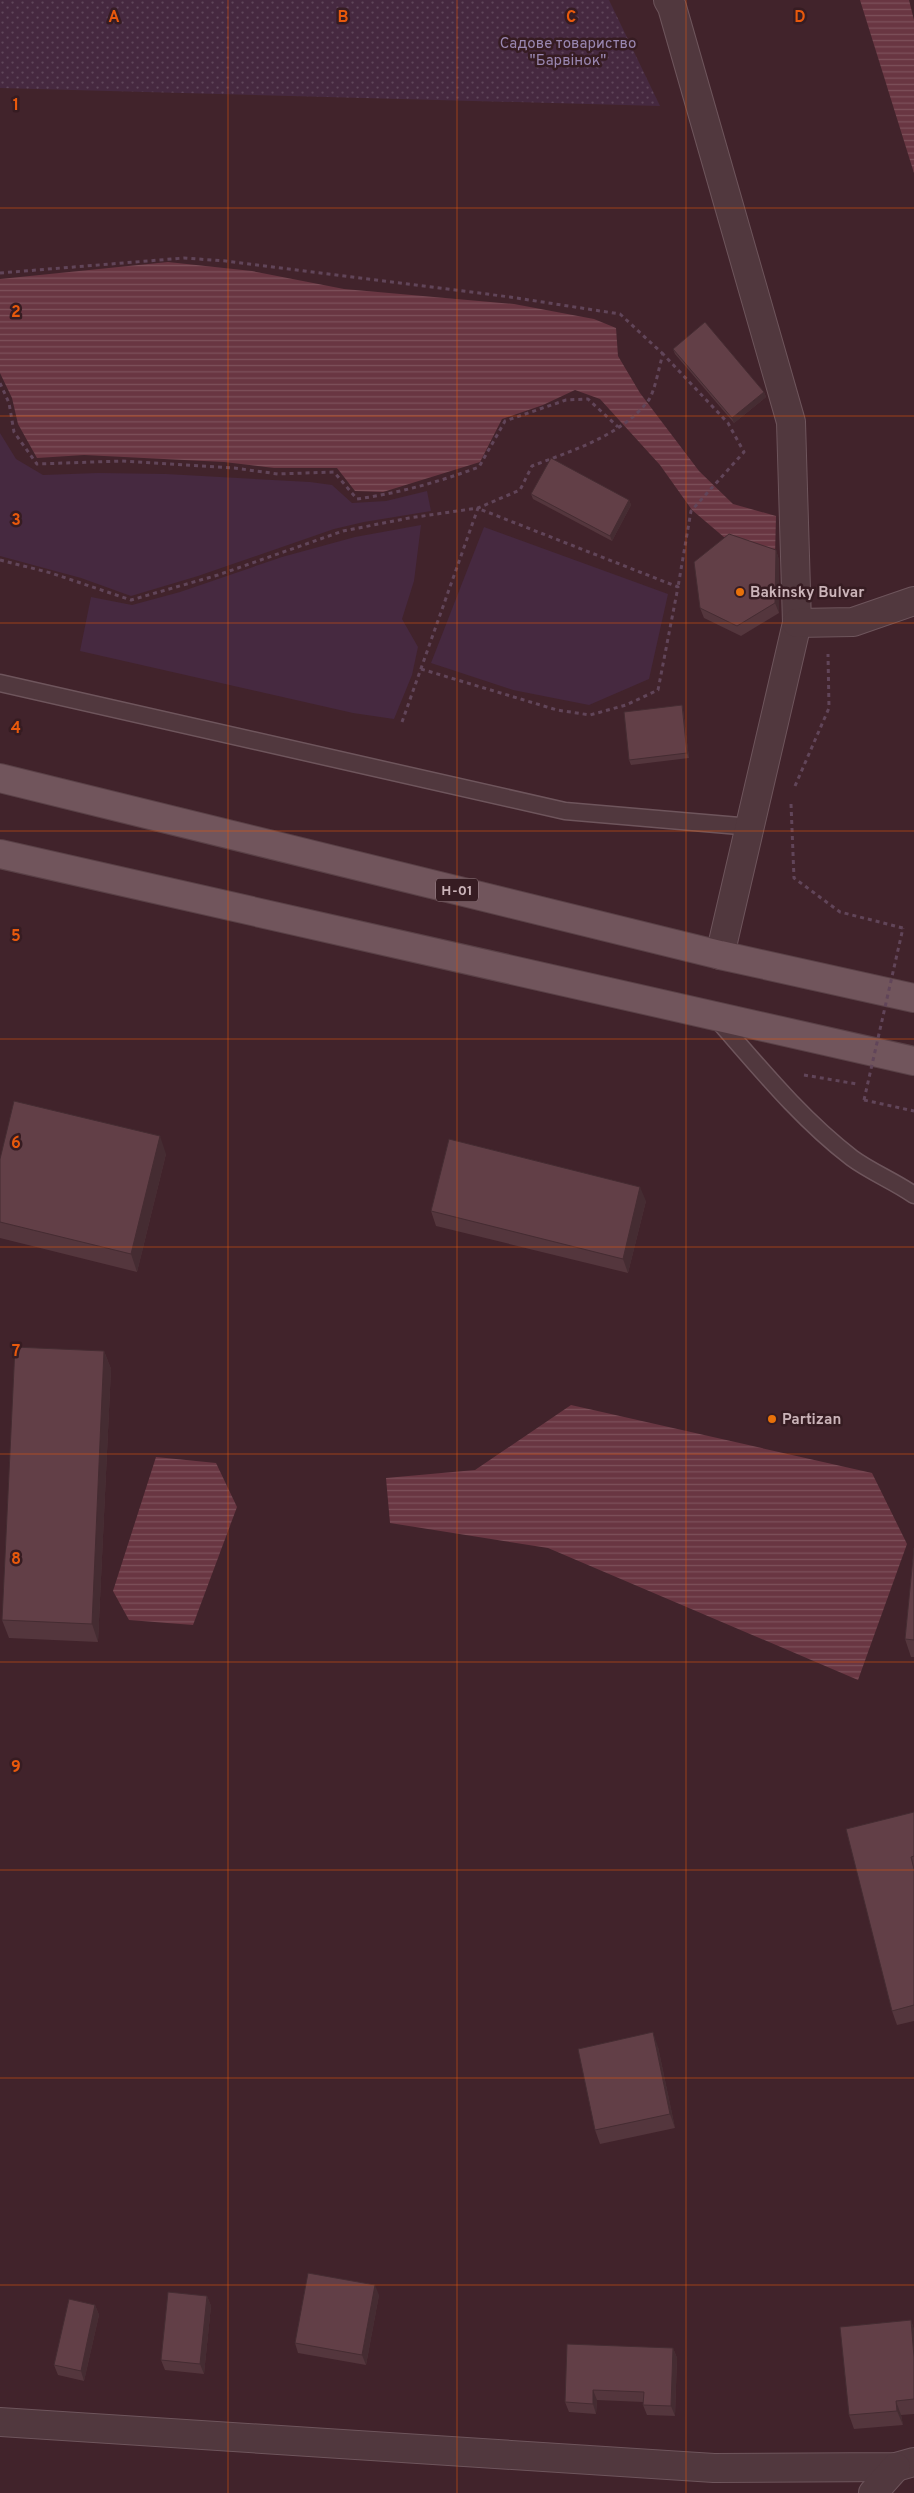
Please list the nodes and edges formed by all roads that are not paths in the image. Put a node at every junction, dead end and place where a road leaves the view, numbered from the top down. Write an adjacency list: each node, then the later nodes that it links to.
1 (668, 0): 3 (street)
2 (914, 601): 3 (street)
3 (797, 623): 6 (street)
4 (0, 683): 6 (lane)
5 (0, 778): 8 (main road, Н-01)
6 (751, 827): 8 (street)
7 (0, 854): 10 (main road)
8 (720, 955): 9 (main road, Н-01)
9 (914, 998)
10 (715, 1016): 11 (main road); 12 (lane)
11 (914, 1061)
12 (914, 1195)
13 (0, 2422): 14 (street)
14 (905, 2464): 15 (street)
15 (874, 2493)

